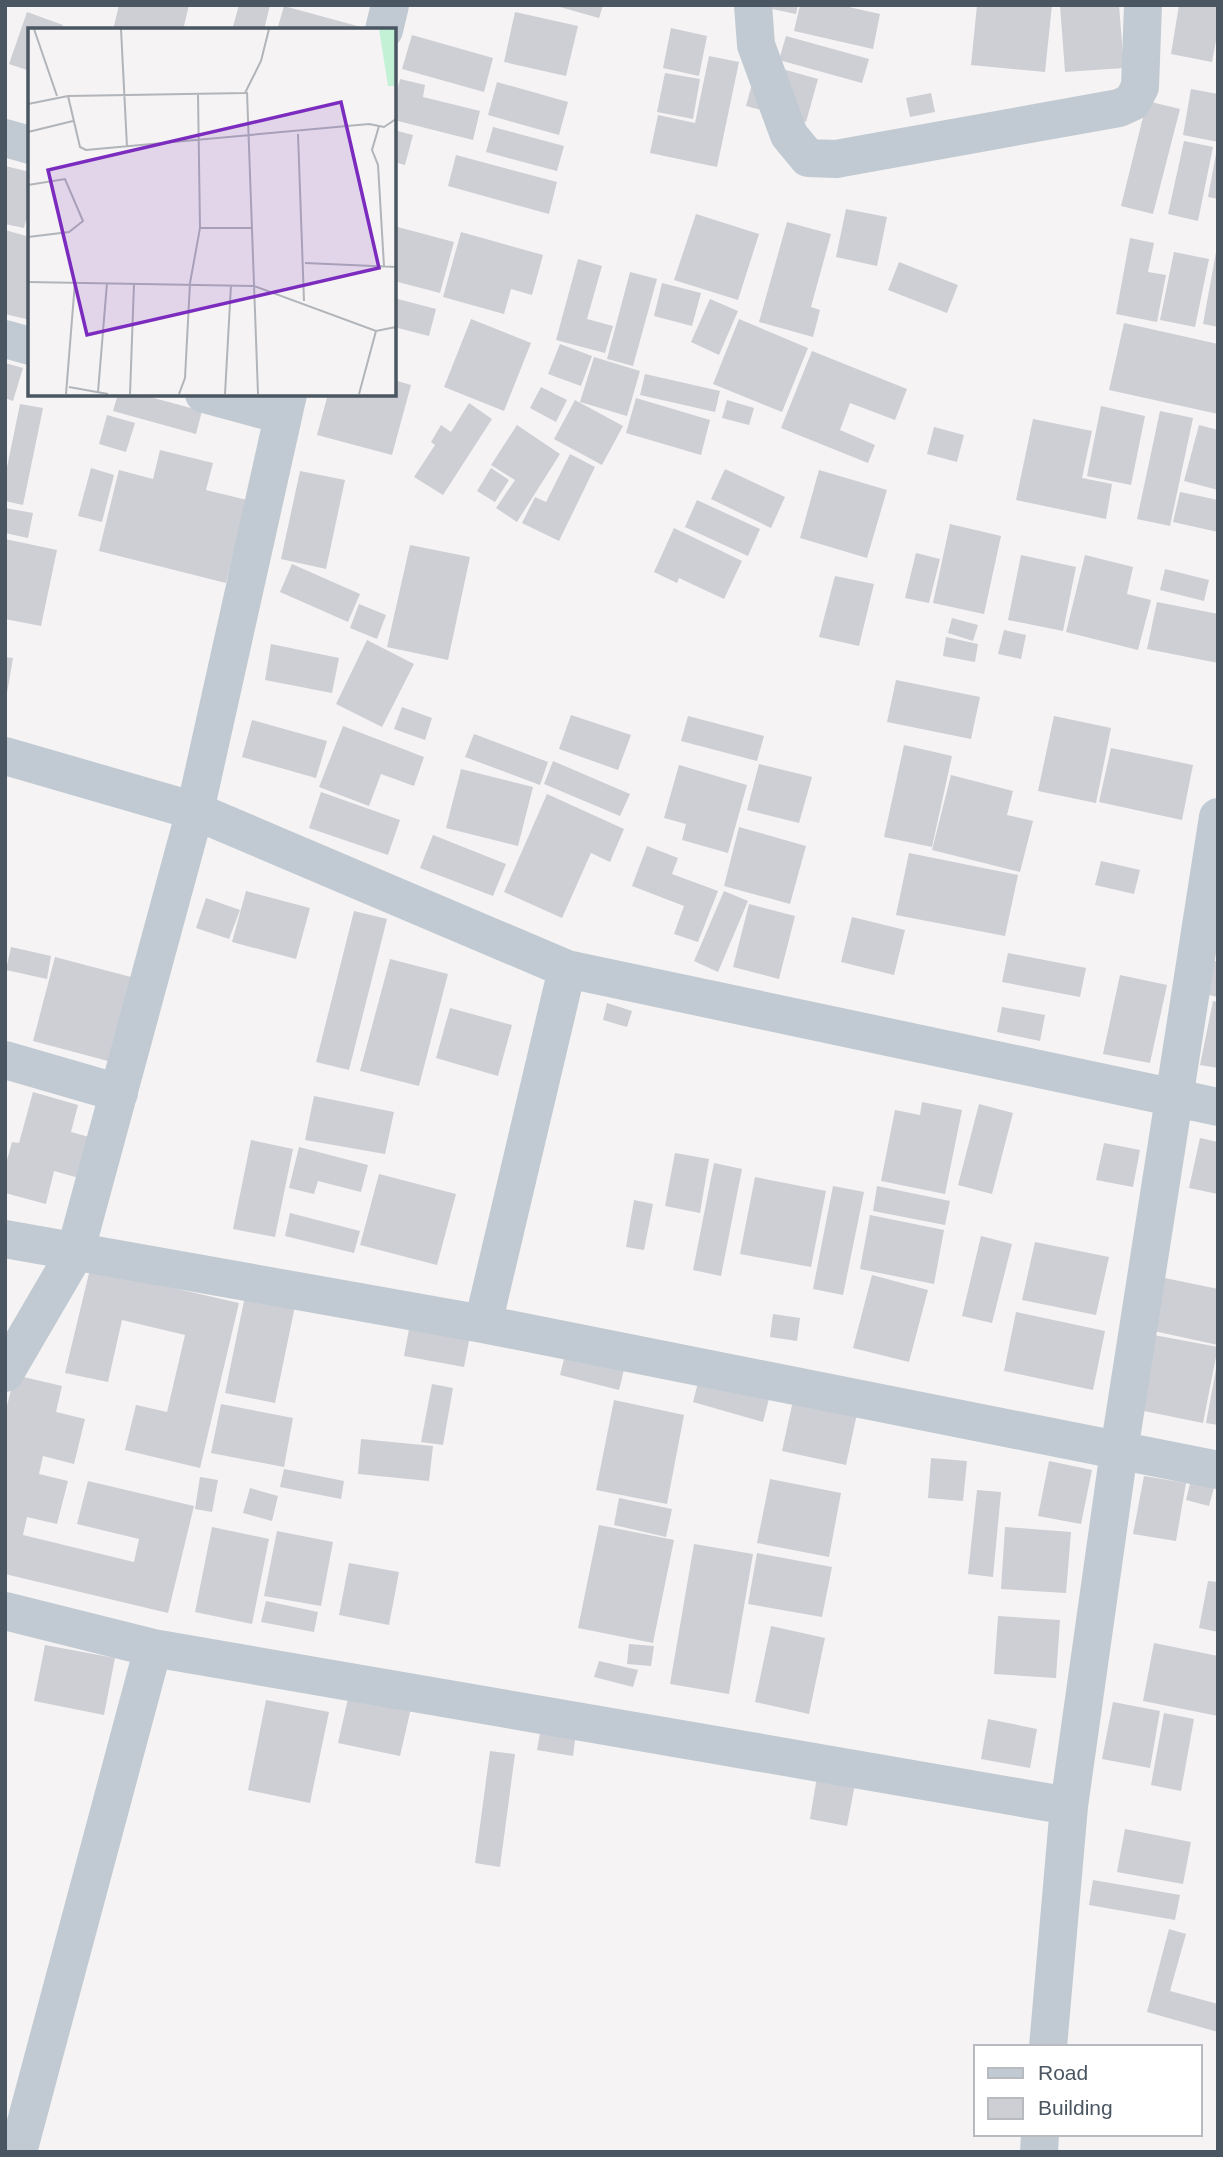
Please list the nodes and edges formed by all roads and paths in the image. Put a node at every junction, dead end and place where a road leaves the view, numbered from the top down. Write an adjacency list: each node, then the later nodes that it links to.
1 (390, 5): 4 (street)
2 (753, 5): 3 (street)
3 (1143, 5)
4 (384, 28)
5 (5, 138): 6 (street)
6 (28, 144)
7 (5, 339): 8 (street)
8 (28, 345)
9 (219, 396): 10 (street)
10 (285, 405): 12 (street)
11 (5, 756): 12 (street)
12 (195, 811): 14 (street); 16 (street)
13 (1218, 817): 17 (street)
14 (568, 969): 17 (street); 21 (street)
15 (5, 1060): 16 (street)
16 (119, 1093): 20 (street)
17 (1175, 1097): 18 (street); 23 (street)
18 (1218, 1107)
19 (5, 1239): 20 (street)
20 (75, 1253): 21 (street); 22 (street)
21 (483, 1324): 23 (street)
22 (5, 1373)
23 (1119, 1451): 24 (street); 27 (street)
24 (1218, 1470)
25 (5, 1611): 26 (street)
26 (153, 1648): 27 (street); 29 (street)
27 (1069, 1806): 28 (street)
28 (1048, 2045)
29 (18, 2152)

